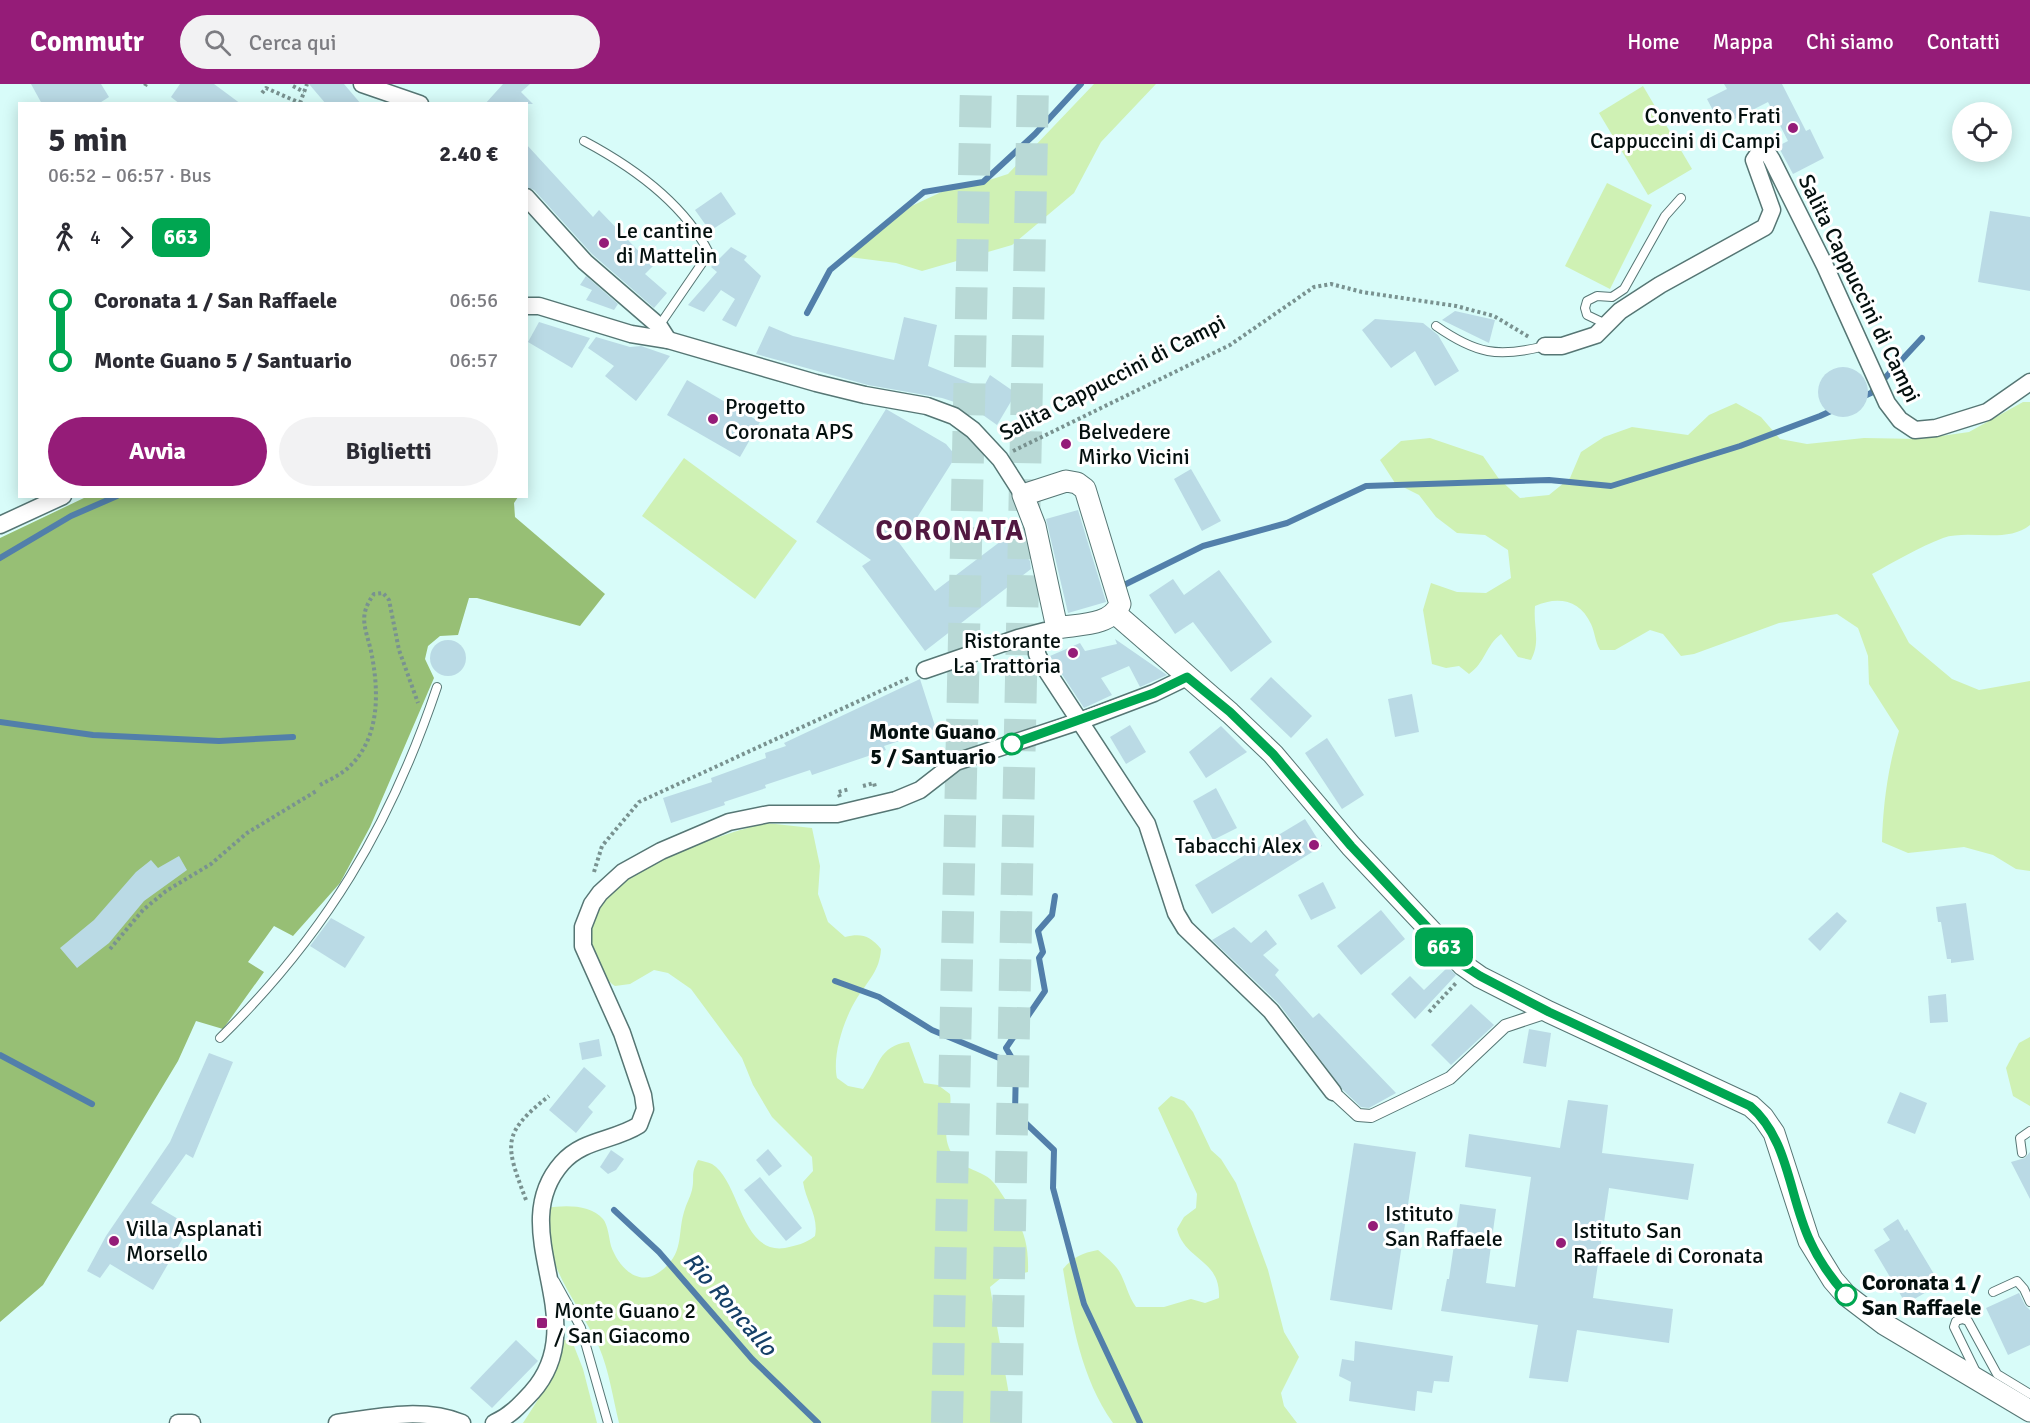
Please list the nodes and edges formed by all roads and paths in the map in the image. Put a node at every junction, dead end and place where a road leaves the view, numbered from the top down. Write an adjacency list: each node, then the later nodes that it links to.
1 (307, 84): 4 (path)
2 (362, 84): 8 (street)
3 (293, 86): 4 (path)
4 (304, 92): 7 (path)
5 (262, 93): 6 (path)
6 (298, 102)
7 (300, 102)
8 (414, 102)
9 (584, 141): 15 (lane)
10 (1681, 198): 13 (lane)
11 (528, 199): 15 (street)
12 (528, 306): 15 (street)
13 (1607, 324): 16 (street, Salita Cappuccini di Campi); 17 (street, Salita Cappuccini di Campi)
14 (1436, 326): 16 (lane)
15 (664, 333): 18 (street)
16 (1545, 346): 18 (path, Salita Cappuccini di Campi)
17 (2030, 382)
18 (1000, 459): 19 (street)
19 (1023, 495): 22 (street); 23 (street)
20 (59, 498): 21 (street)
21 (0, 525)
22 (1116, 614): 23 (street); 26 (street)
23 (1057, 628): 24 (street)
24 (1037, 634): 25 (street); 28 (street)
25 (925, 670): 30 (path)
26 (1187, 677): 28 (street); 32 (street)
27 (437, 687): 29 (lane)
28 (1080, 721): 36 (street); 40 (street)
29 (423, 729): 31 (path); 35 (lane)
30 (594, 872)
31 (110, 949)
32 (1469, 969): 33 (path); 34 (street)
33 (1429, 1012)
34 (1549, 1012): 36 (street); 44 (street)
35 (220, 1038)
36 (1333, 1092)
37 (549, 1096): 40 (path)
38 (2030, 1131): 39 (lane)
39 (2022, 1153)
40 (539, 1224): 41 (street)
41 (548, 1267): 51 (street); 52 (lane)
42 (1993, 1292): 43 (lane)
43 (2030, 1302)
44 (1981, 1381): 45 (lane); 46 (street)
45 (2030, 1394)
46 (2030, 1411)
47 (178, 1423): 48 (street)
48 (192, 1423)
49 (337, 1423): 50 (street)
50 (462, 1423)
51 (494, 1423)
52 (608, 1423)

